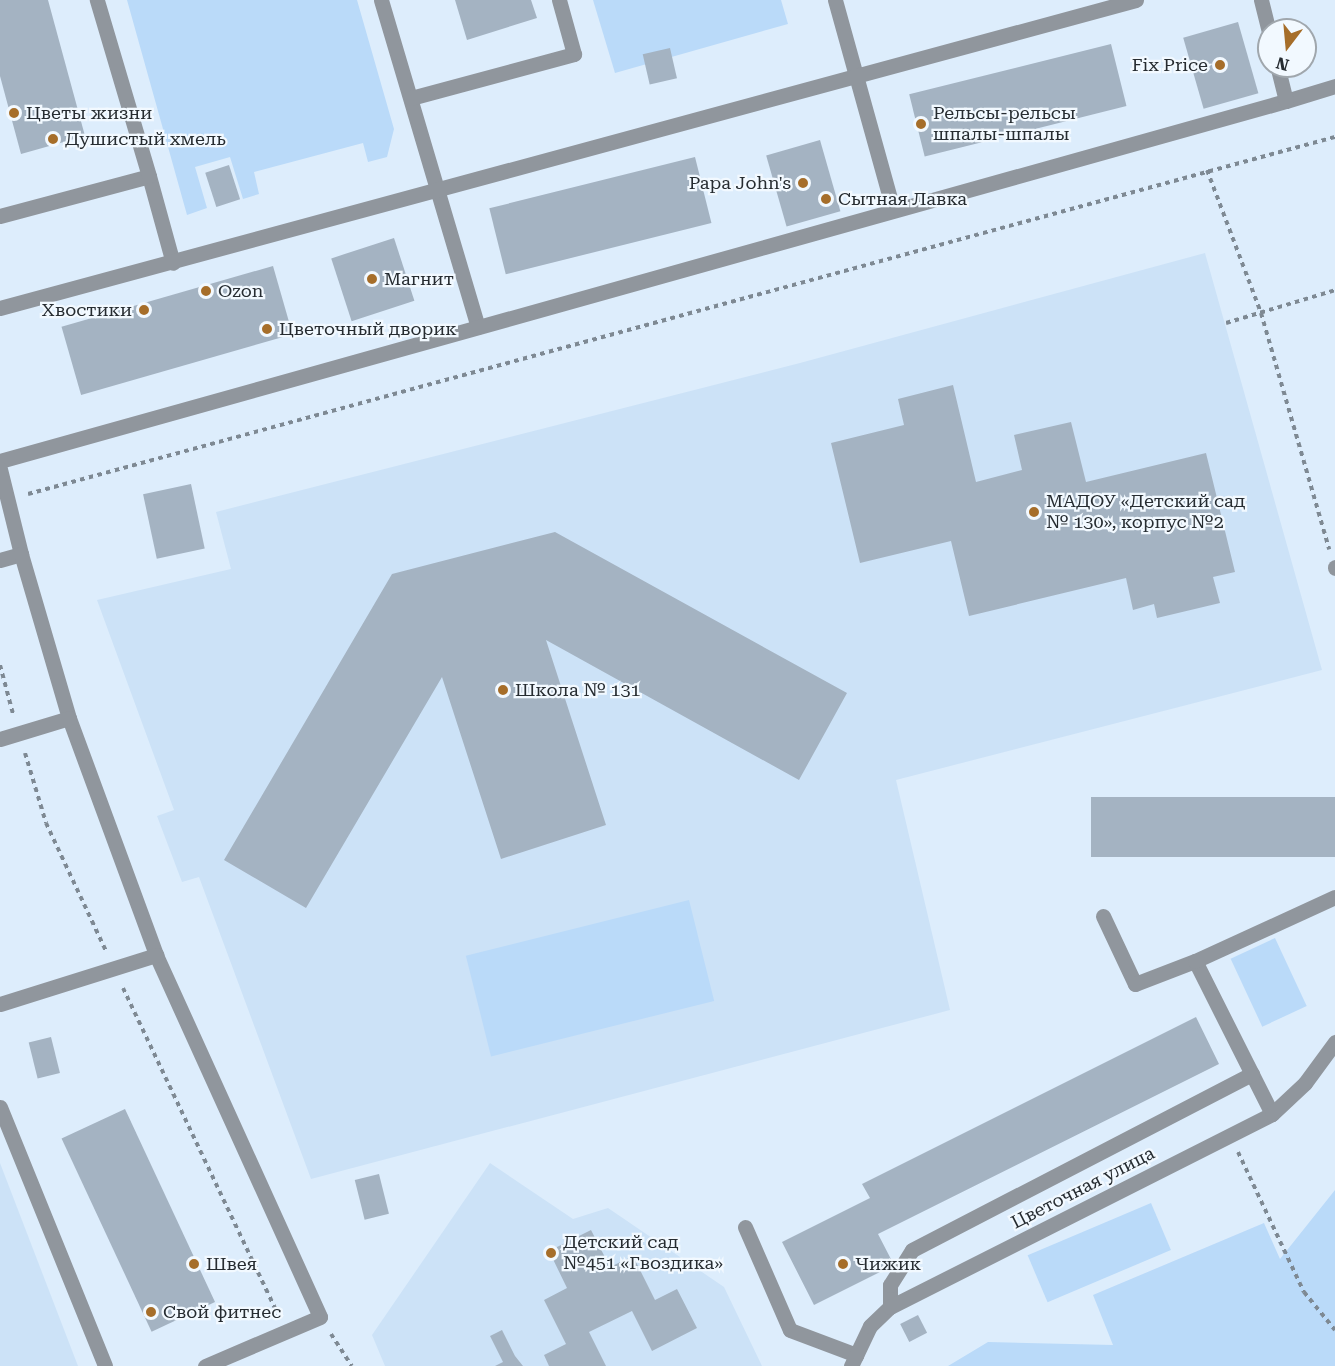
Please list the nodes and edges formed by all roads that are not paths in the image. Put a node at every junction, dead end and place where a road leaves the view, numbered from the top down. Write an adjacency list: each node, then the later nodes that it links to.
1 (98, 0): 13 (street)
2 (381, 0): 11 (street)
3 (559, 0): 11 (street)
4 (835, 0): 8 (street)
5 (1136, 0): 8 (street)
6 (1261, 0): 7 (street)
7 (1265, 18)
8 (856, 78): 14 (street); 15 (street)
9 (1280, 78): 12 (street)
10 (1335, 86): 12 (street)
11 (411, 98): 14 (street)
12 (1286, 100): 15 (street)
13 (149, 176): 16 (street); 17 (street)
14 (437, 186): 17 (street); 19 (street)
15 (893, 209): 19 (street)
16 (0, 216)
17 (173, 263): 18 (street)
18 (0, 308)
19 (478, 327): 20 (street)
20 (0, 461)
21 (0, 469): 22 (street)
22 (21, 554): 23 (street); 24 (street)
23 (0, 560)
24 (69, 718): 25 (street); 28 (street)
25 (0, 739)
26 (1335, 897): 29 (street)
27 (1103, 916): 29 (street)
28 (156, 955): 30 (street); 39 (street)
29 (1195, 961): 32 (street)
30 (0, 1004)
31 (1335, 1042): 34 (street, Цветочная улица)
32 (1252, 1074): 34 (street); 36 (street)
33 (0, 1107): 38 (street)
34 (1272, 1114): 36 (street, Цветочная улица)
35 (745, 1227): 37 (street)
36 (890, 1307): 37 (street, Цветочная улица)
37 (853, 1361)
38 (105, 1366)
39 (205, 1366)

